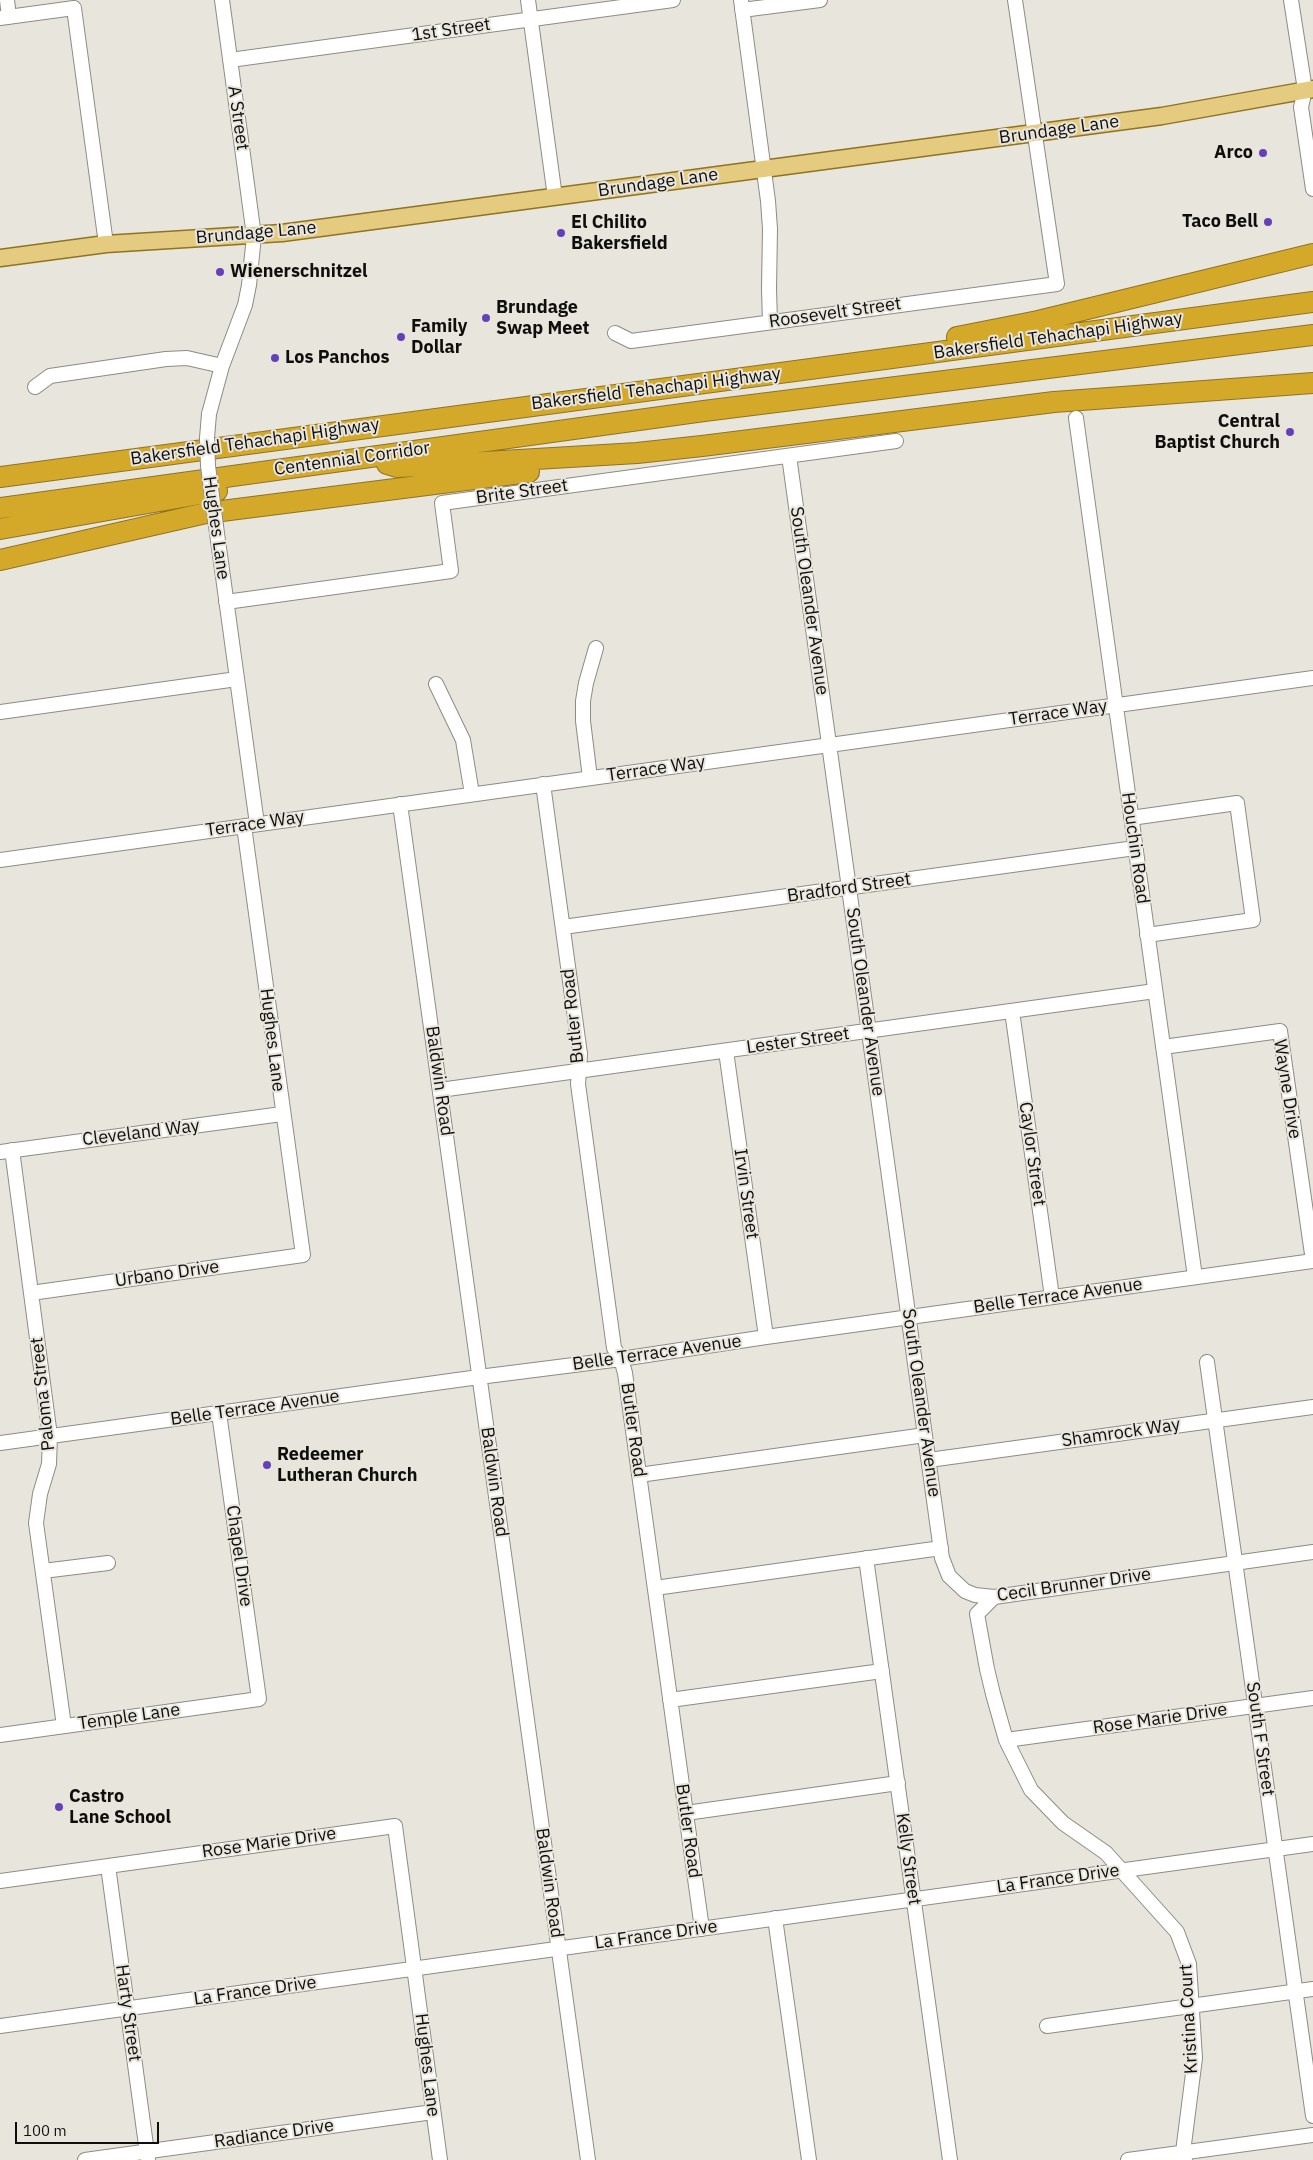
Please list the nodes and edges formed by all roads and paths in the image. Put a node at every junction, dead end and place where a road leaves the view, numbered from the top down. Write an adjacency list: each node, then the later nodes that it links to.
1 (7, 0): 9 (street)
2 (222, 0): 11 (street, A Street)
3 (528, 0): 10 (street)
4 (673, 0): 10 (street, 1st Street)
5 (820, 0): 8 (street)
6 (1015, 0): 13 (street)
7 (1291, 0): 12 (street)
8 (741, 5): 14 (street)
9 (5, 17): 18 (street)
10 (530, 19): 11 (street, 1st Street); 16 (street)
11 (230, 60): 17 (street, A Street)
12 (1310, 93): 13 (main road, Brundage Lane); 15 (street)
13 (1033, 133): 14 (main road, Brundage Lane); 22 (street, Roosevelt Street)
14 (764, 169): 16 (main road, Brundage Lane); 22 (street)
15 (1313, 189)
16 (555, 197): 17 (main road, Brundage Lane)
17 (254, 236): 18 (main road, Brundage Lane); 25 (street, Hughes Lane)
18 (106, 244): 20 (main road, Brundage Lane)
19 (1313, 254): 26 (highway)
20 (0, 258)
21 (1313, 302): 26 (highway, Bakersfield Tehachapi Highway)
22 (770, 322): 23 (street, Roosevelt Street)
23 (615, 333)
24 (1313, 335): 29 (highway, Bakersfield Tehachapi Highway)
25 (222, 366): 28 (street); 39 (street, Hughes Lane, bridge)
26 (718, 381): 35 (highway, Bakersfield Tehachapi Highway)
27 (1313, 383): 32 (highway)
28 (35, 387)
29 (704, 411): 34 (highway); 36 (highway, Centennial Corridor)
30 (1076, 418): 44 (street, Houchin Road)
31 (896, 441): 33 (street, Brite Street)
32 (702, 446): 34 (highway); 38 (highway)
33 (789, 456): 39 (street, Brite Street); 46 (street, South Oleander Avenue)
34 (387, 464): 37 (highway)
35 (0, 477)
36 (0, 508)
37 (0, 529)
38 (0, 560)
39 (226, 602): 42 (street, Hughes Lane)
40 (596, 648): 47 (street)
41 (1313, 678): 44 (street, Terrace Way)
42 (237, 679): 45 (street); 52 (street, Hughes Lane)
43 (436, 684): 49 (street)
44 (1116, 705): 46 (street, Terrace Way); 51 (street, Houchin Road)
45 (0, 712)
46 (830, 745): 47 (street, Terrace Way); 55 (street, South Oleander Avenue)
47 (590, 778): 48 (street, Terrace Way)
48 (543, 784): 49 (street, Terrace Way); 56 (street, Butler Road)
49 (472, 794): 50 (street, Terrace Way)
50 (400, 804): 52 (street, Terrace Way); 64 (street, Baldwin Road)
51 (1131, 818): 53 (street, Houchin Road); 57 (street)
52 (251, 825): 54 (street, Terrace Way); 65 (street, Hughes Lane)
53 (1135, 848): 55 (street, Bradford Street); 57 (street, Houchin Road)
54 (0, 860)
55 (849, 888): 56 (street, Bradford Street); 60 (street, South Oleander Avenue)
56 (563, 927): 63 (street, Butler Road)
57 (1148, 935): 58 (street, Houchin Road)
58 (1155, 991): 59 (street, Lester Street); 61 (street, Houchin Road)
59 (1012, 1011): 60 (street, Lester Street); 71 (street, Caylor Street)
60 (869, 1031): 62 (street, Lester Street); 72 (street, South Oleander Avenue)
61 (1163, 1047): 68 (street, Wayne Drive); 69 (street, Houchin Road)
62 (726, 1050): 63 (street, Lester Street); 73 (street, Irvin Street)
63 (579, 1072): 64 (street, Lester Street); 74 (street, Butler Road)
64 (440, 1090): 76 (street, Baldwin Road)
65 (282, 1114): 66 (street, Cleveland Way); 67 (street, Hughes Lane)
66 (6, 1151): 70 (street, Paloma Street)
67 (302, 1254): 70 (street, Urbano Drive)
68 (1313, 1261): 69 (street, Belle Terrace Avenue)
69 (1195, 1277): 71 (street, Belle Terrace Avenue)
70 (31, 1293): 81 (street, Paloma Street)
71 (1052, 1297): 72 (street, Belle Terrace Avenue)
72 (909, 1317): 73 (street, Belle Terrace Avenue); 80 (street, South Oleander Avenue)
73 (766, 1337): 74 (street, Belle Terrace Avenue)
74 (621, 1359): 76 (street, Belle Terrace Avenue); 84 (street, Butler Road)
75 (1207, 1362): 79 (street, South F Street)
76 (479, 1377): 78 (street, Belle Terrace Avenue); 111 (street, Baldwin Road)
77 (1313, 1407): 79 (street, Shamrock Way)
78 (219, 1413): 81 (street, Belle Terrace Avenue); 95 (street, Chapel Drive)
79 (1215, 1420): 83 (street, Shamrock Way); 89 (street, South F Street)
80 (925, 1435): 83 (street, South Oleander Avenue); 84 (street)
81 (50, 1436): 82 (street, Belle Terrace Avenue); 90 (street, Paloma Street)
82 (0, 1443)
83 (929, 1460): 85 (street, South Oleander Avenue)
84 (639, 1475): 91 (street, Butler Road)
85 (941, 1548): 87 (street); 92 (street, Cecil Brunner Drive)
86 (1313, 1552): 89 (street, Cecil Brunner Drive)
87 (866, 1558): 91 (street); 93 (street, Kelly Street)
88 (108, 1562): 90 (street)
89 (1236, 1563): 92 (street, Cecil Brunner Drive); 97 (street, South F Street)
90 (43, 1571): 98 (street, Paloma Street)
91 (654, 1588): 96 (street, Butler Road)
92 (994, 1597): 100 (street)
93 (882, 1671): 96 (street); 101 (street, Kelly Street)
94 (1313, 1698): 97 (street, Rose Marie Drive)
95 (259, 1699): 98 (street, Temple Lane)
96 (670, 1700): 102 (street, Butler Road)
97 (1256, 1706): 100 (street, Rose Marie Drive); 104 (street, South F Street)
98 (64, 1726): 99 (street, Temple Lane)
99 (0, 1735)
100 (1006, 1740): 106 (street)
101 (898, 1783): 102 (street); 108 (street, Kelly Street)
102 (686, 1813): 110 (street, Butler Road)
103 (1313, 1844): 104 (street, La France Drive)
104 (1276, 1849): 106 (street, La France Drive); 114 (street, South F Street)
105 (108, 1866): 107 (street, Rose Marie Drive); 112 (street, Rose Marie Drive); 116 (street, Harty Street)
106 (1121, 1870): 108 (street, La France Drive); 115 (street, Kristina Court)
107 (0, 1881)
108 (914, 1899): 109 (street, La France Drive); 128 (street, Kelly Street)
109 (775, 1918): 110 (street, La France Drive); 127 (street)
110 (702, 1929): 111 (street, La France Drive)
111 (558, 1949): 112 (street, La France Drive); 126 (street, Baldwin Road)
112 (415, 1969): 116 (street, La France Drive); 119 (street, Hughes Lane)
113 (1313, 1990): 114 (street)
114 (1296, 1992): 115 (street); 120 (street, South F Street)
115 (1192, 2006): 118 (street); 123 (street, Kristina Court)
116 (127, 2009): 117 (street, La France Drive); 122 (street, Harty Street)
117 (0, 2026)
118 (1047, 2026)
119 (433, 2112): 122 (street, Radiance Drive); 125 (street, Hughes Lane)
120 (1313, 2116)
121 (1313, 2135): 123 (street)
122 (147, 2156): 124 (street, Radiance Drive)
123 (1184, 2156): 129 (street)
124 (85, 2160)
125 (440, 2160)
126 (588, 2160)
127 (809, 2160)
128 (950, 2160)
129 (1128, 2160)

